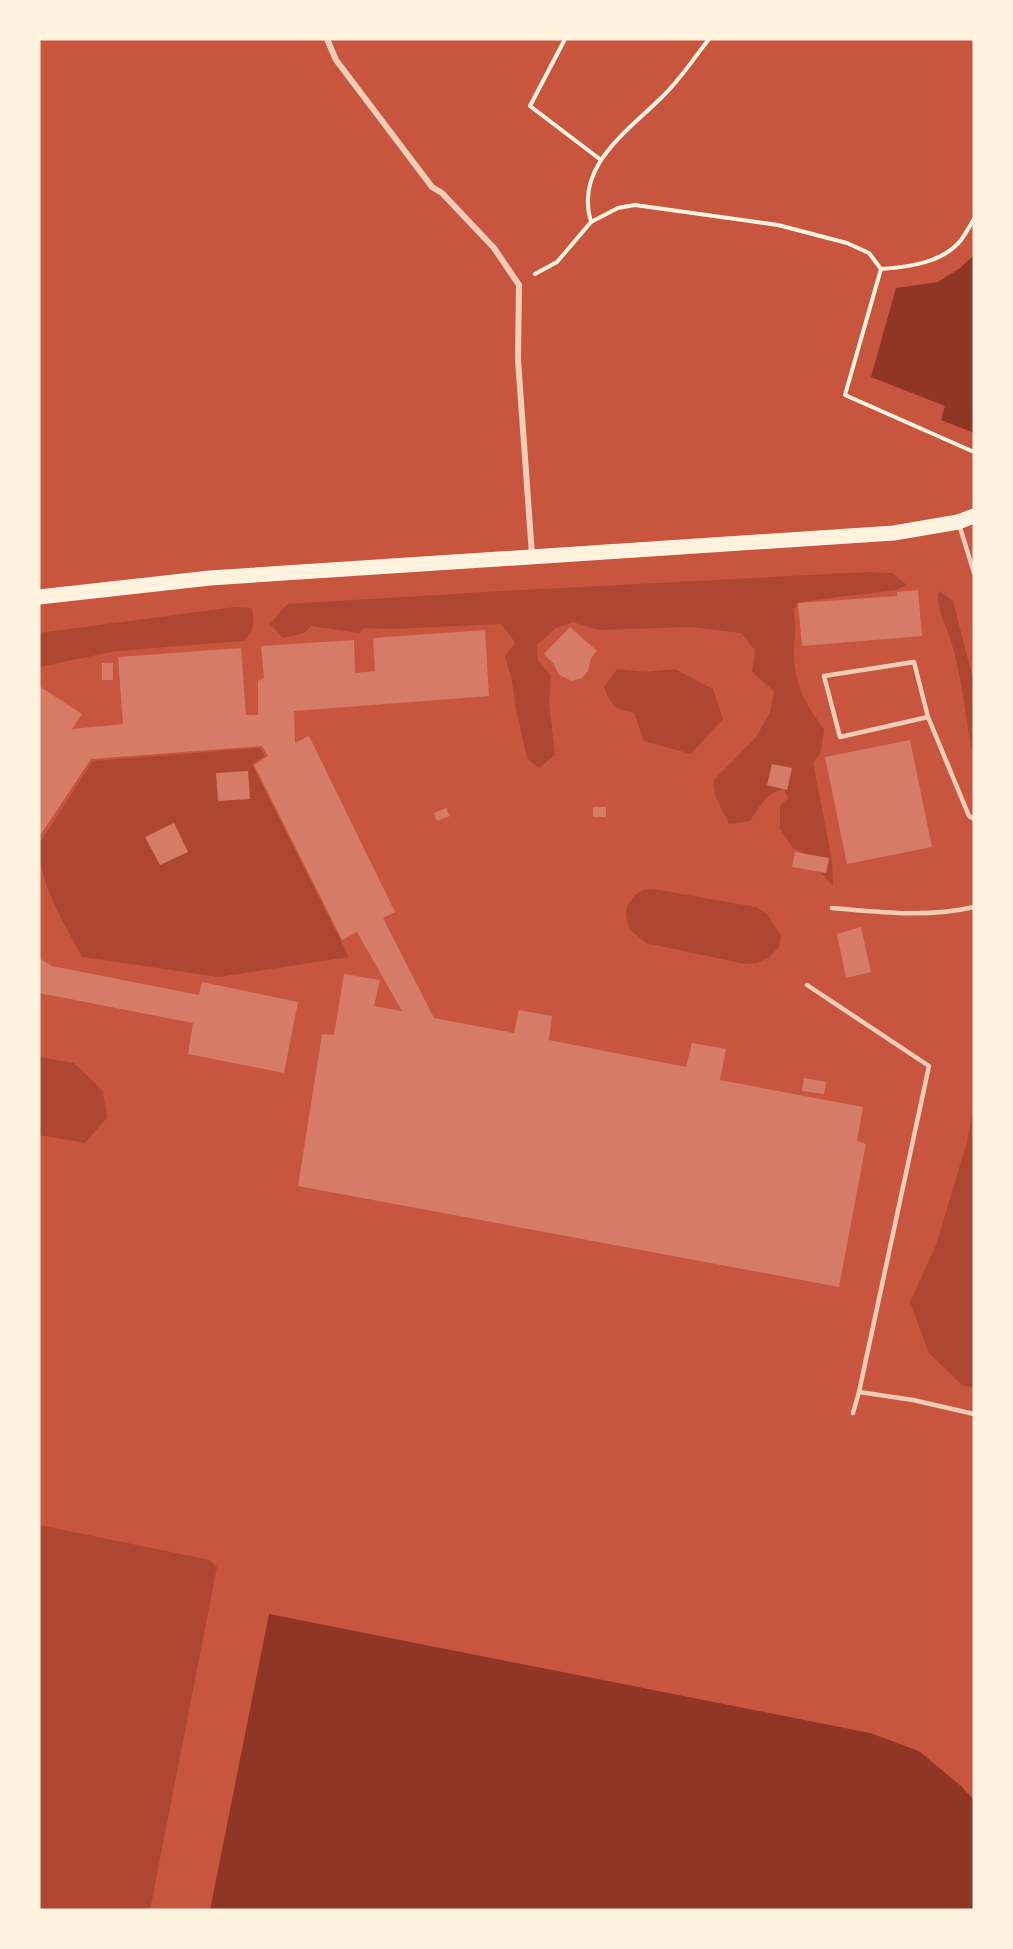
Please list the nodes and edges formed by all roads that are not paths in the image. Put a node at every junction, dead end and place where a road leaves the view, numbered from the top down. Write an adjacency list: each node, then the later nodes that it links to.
1 (327, 39): 4 (street)
2 (974, 516): 3 (main road)
3 (958, 522): 4 (main road); 5 (lane)
4 (532, 558): 6 (main road)
5 (974, 573)
6 (39, 597)
7 (928, 717): 7 (lane); 8 (lane)
8 (974, 819)
9 (974, 907): 10 (lane)
10 (832, 908)
11 (807, 985): 12 (lane)
12 (859, 1392): 13 (lane); 14 (lane)
13 (853, 1413)
14 (974, 1414)

